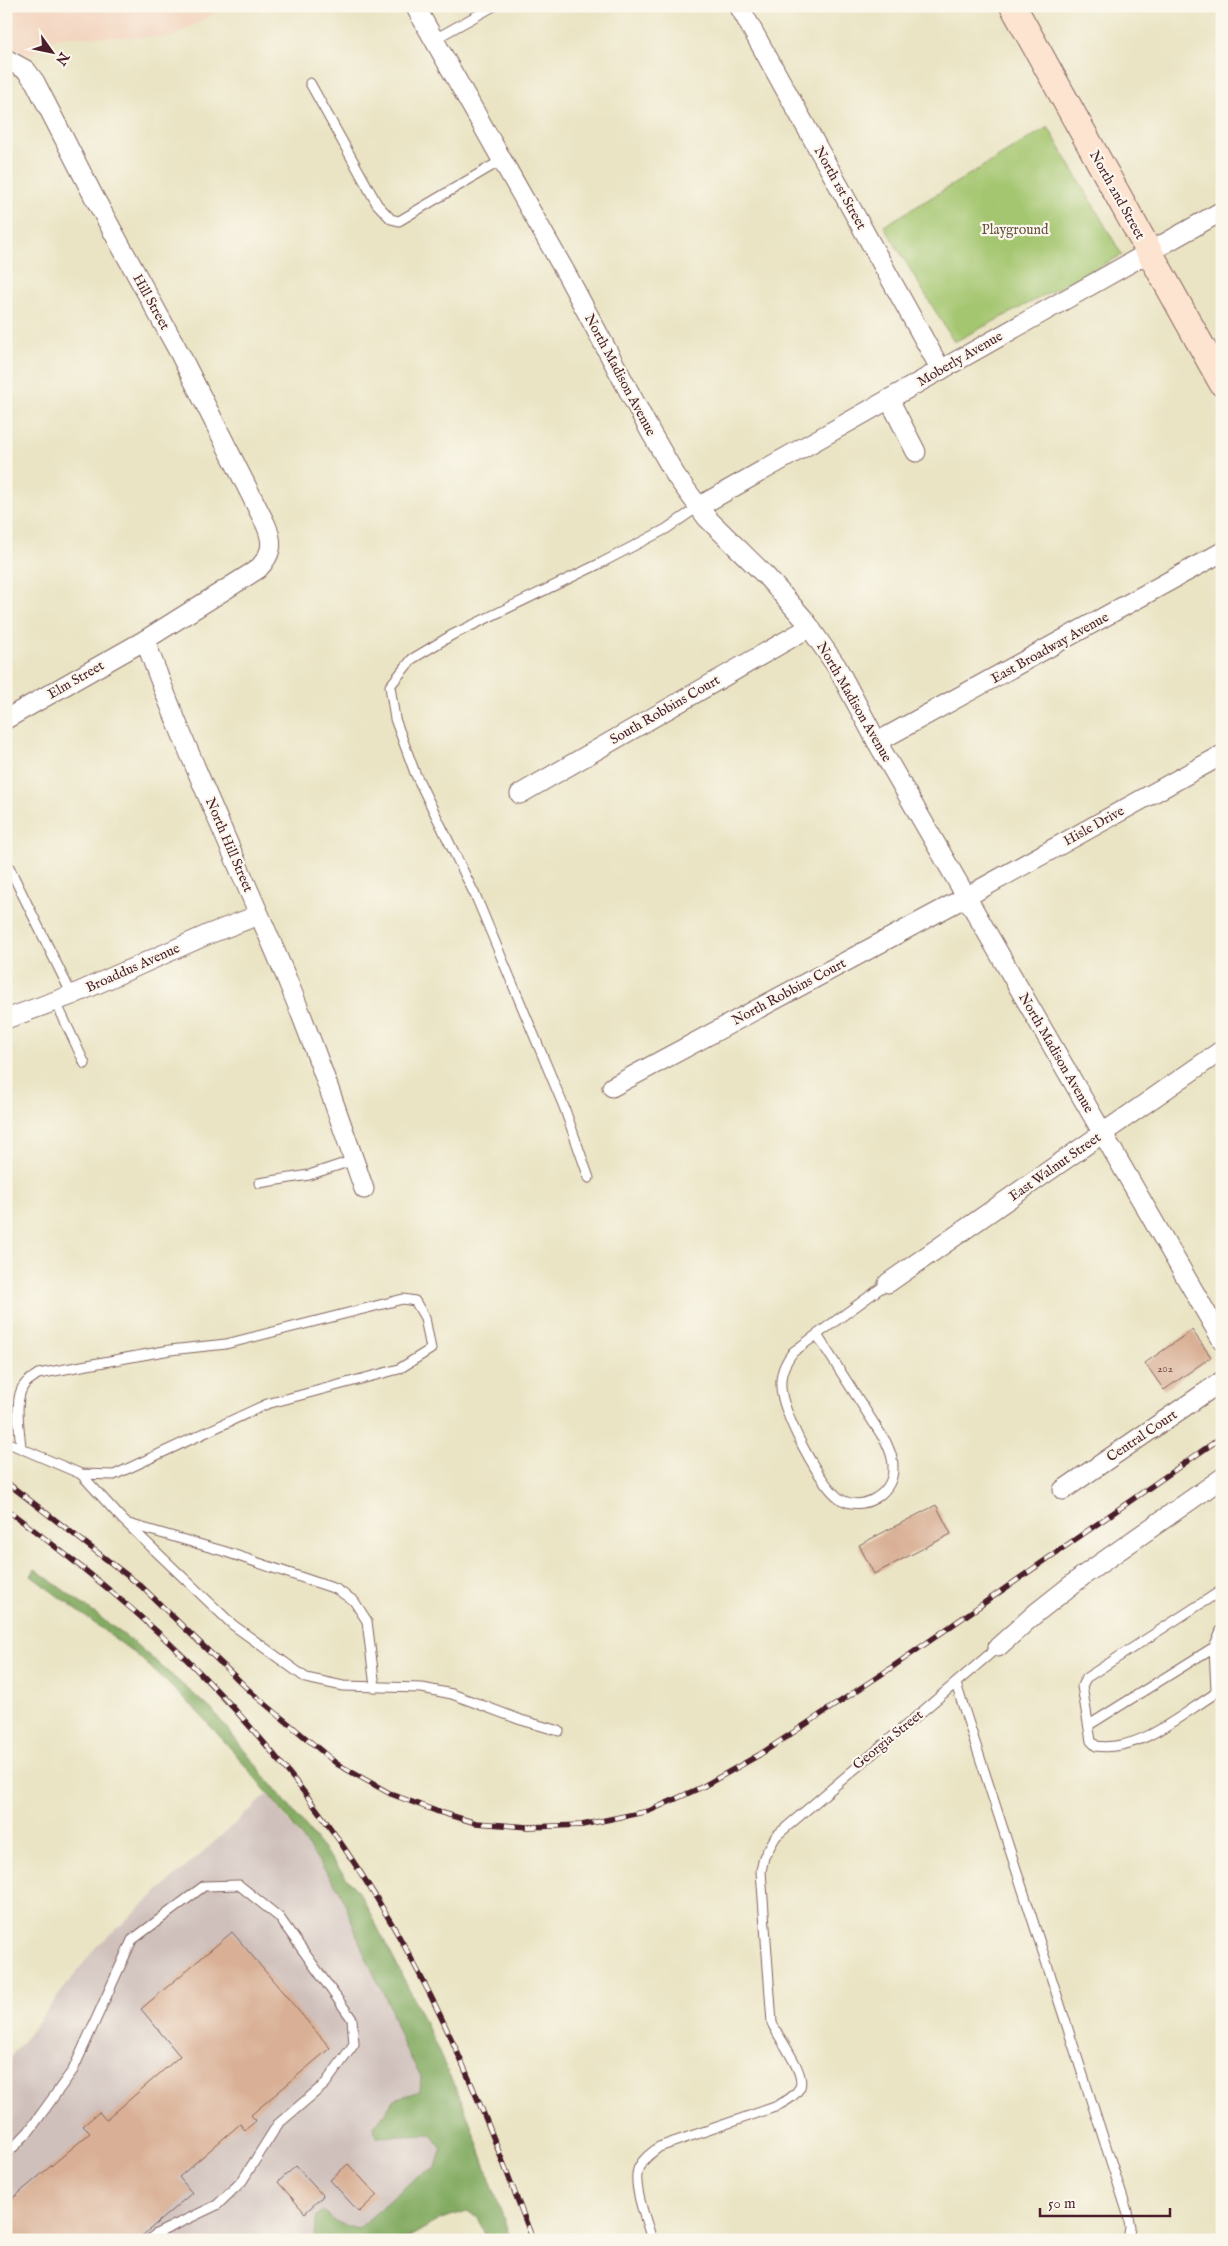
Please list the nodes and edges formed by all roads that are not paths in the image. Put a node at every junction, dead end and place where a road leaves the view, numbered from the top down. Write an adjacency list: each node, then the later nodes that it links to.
1 (415, 6): 5 (street, North Madison Avenue)
2 (494, 6): 5 (lane)
3 (739, 6): 11 (street, North 1st Street)
4 (1013, 6): 10 (main road, North 2nd Street)
5 (433, 40): 8 (street, North Madison Avenue)
6 (6, 60): 18 (street, Hill Street)
7 (310, 83): 8 (lane)
8 (502, 160): 15 (street, North Madison Avenue)
9 (1222, 211): 10 (street, Moberly Avenue)
10 (1149, 252): 11 (street, Moberly Avenue); 12 (main road, North 2nd Street)
11 (941, 370): 13 (street, Moberly Avenue)
12 (1222, 383)
13 (889, 399): 14 (street); 15 (street, Moberly Avenue)
14 (916, 452)
15 (698, 507): 17 (street, North Madison Avenue); 33 (lane)
16 (1222, 552): 20 (street, East Broadway Avenue)
17 (810, 627): 20 (street, North Madison Avenue); 22 (street, South Robbins Court)
18 (145, 640): 19 (street, Elm Street); 25 (street, North Hill Street)
19 (6, 719)
20 (876, 742): 24 (street, North Madison Avenue)
21 (1222, 755): 24 (street, Hisle Drive)
22 (520, 794)
23 (6, 861): 26 (lane)
24 (966, 897): 30 (street, North Robbins Court); 31 (street, North Madison Avenue)
25 (259, 915): 26 (street, Broaddus Avenue); 32 (street, North Hill Street)
26 (63, 997): 27 (street, Broaddus Avenue); 29 (lane)
27 (6, 1019)
28 (1222, 1050): 31 (street, East Walnut Street)
29 (85, 1064)
30 (612, 1088)
31 (1102, 1133): 36 (street, East Walnut Street); 38 (street, North Madison Avenue)
32 (354, 1160): 34 (lane); 35 (street, North Hill Street)
33 (588, 1178)
34 (259, 1184)
35 (364, 1189)
36 (888, 1283): 37 (lane)
37 (817, 1335): 37 (lane)
38 (1222, 1340)
39 (1222, 1381): 44 (street, Central Court)
40 (6, 1442): 41 (lane)
41 (21, 1448): 42 (lane); 42 (lane)
42 (82, 1474): 45 (lane)
43 (1222, 1478): 48 (street, Georgia Street)
44 (1063, 1490)
45 (126, 1523): 51 (lane); 51 (lane)
46 (1222, 1590): 52 (lane)
47 (1222, 1628): 49 (lane)
48 (998, 1647): 50 (lane, Georgia Street)
49 (1214, 1647): 52 (lane); 52 (lane)
50 (956, 1684): 56 (lane, Georgia Street); 57 (lane)
51 (375, 1687): 53 (lane)
52 (1088, 1725)
53 (560, 1731)
54 (6, 2155): 55 (lane)
55 (149, 2240)
56 (652, 2240)
57 (1128, 2240)

